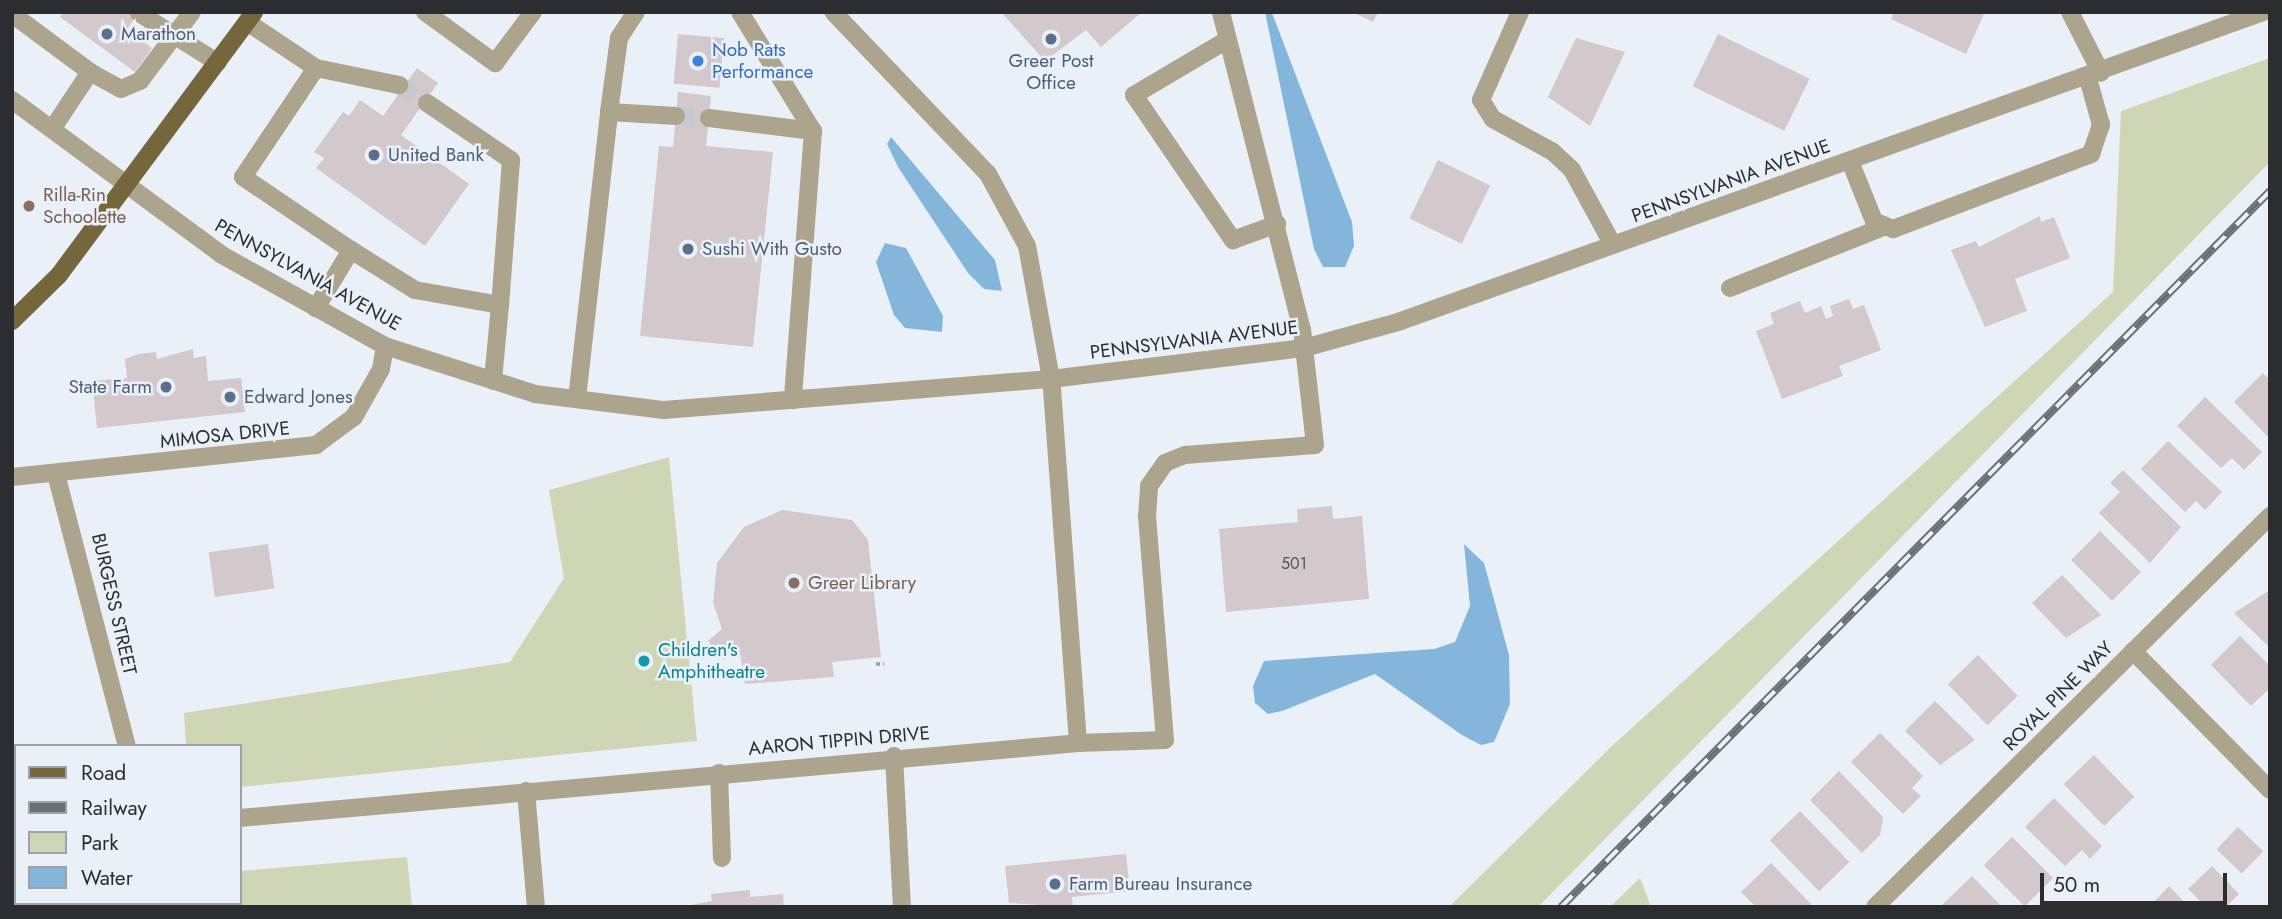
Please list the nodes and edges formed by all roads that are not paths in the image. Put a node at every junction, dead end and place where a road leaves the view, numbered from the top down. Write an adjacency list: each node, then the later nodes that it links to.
1 (192, 12): 14 (street)
2 (425, 12): 3 (street)
3 (533, 12)
4 (636, 12): 23 (street)
5 (740, 12): 27 (street)
6 (833, 12): 40 (street)
7 (1221, 12): 15 (street)
8 (1520, 12): 32 (street)
9 (2070, 12): 19 (street)
10 (2263, 12): 19 (street, PENNSYLVANIA AVENUE)
11 (139, 13): 14 (street)
12 (12, 14): 18 (street)
13 (250, 17): 16 (main road); 17 (street)
14 (176, 35): 16 (street); 18 (street)
15 (1227, 40): 30 (street); 30 (street)
16 (218, 63): 29 (main road)
17 (316, 68): 20 (street); 33 (street)
18 (90, 72): 26 (street)
19 (2094, 75): 28 (street, PENNSYLVANIA AVENUE); 31 (street)
20 (399, 85)
21 (12, 100): 26 (street, PENNSYLVANIA AVENUE)
22 (427, 103): 35 (street)
23 (609, 112): 24 (street); 42 (street)
24 (676, 116)
25 (709, 118): 27 (street)
26 (53, 128): 29 (street, PENNSYLVANIA AVENUE)
27 (813, 131): 43 (street)
28 (1850, 161): 31 (street); 32 (street, PENNSYLVANIA AVENUE)
29 (128, 186): 36 (street, PENNSYLVANIA AVENUE); 37 (main road)
30 (1277, 224): 39 (street)
31 (1881, 228): 34 (street)
32 (1614, 245): 39 (street, PENNSYLVANIA AVENUE)
33 (351, 250): 35 (street); 36 (street)
34 (1730, 288)
35 (500, 305): 41 (street)
36 (316, 308): 38 (street, PENNSYLVANIA AVENUE)
37 (12, 321)
38 (385, 346): 41 (street, PENNSYLVANIA AVENUE); 44 (street, MIMOSA DRIVE)
39 (1304, 348): 40 (street, PENNSYLVANIA AVENUE); 48 (street, AARON TIPPIN DRIVE)
40 (1051, 379): 43 (street, PENNSYLVANIA AVENUE); 48 (street)
41 (493, 381): 42 (street, PENNSYLVANIA AVENUE)
42 (577, 400): 43 (street, PENNSYLVANIA AVENUE)
43 (793, 400)
44 (56, 474): 45 (street, MIMOSA DRIVE); 49 (street, BURGESS STREET)
45 (12, 477)
46 (2270, 516): 47 (street, ROYAL PINE WAY)
47 (2133, 651): 52 (street); 58 (street, ROYAL PINE WAY)
48 (1079, 743): 50 (street, AARON TIPPIN DRIVE)
49 (126, 744)
50 (894, 756): 51 (street, AARON TIPPIN DRIVE); 57 (street)
51 (719, 773): 53 (street, AARON TIPPIN DRIVE); 55 (street)
52 (2270, 790)
53 (526, 791): 54 (street, AARON TIPPIN DRIVE); 56 (street)
54 (242, 818)
55 (722, 858)
56 (536, 907)
57 (902, 907)
58 (1875, 907)

